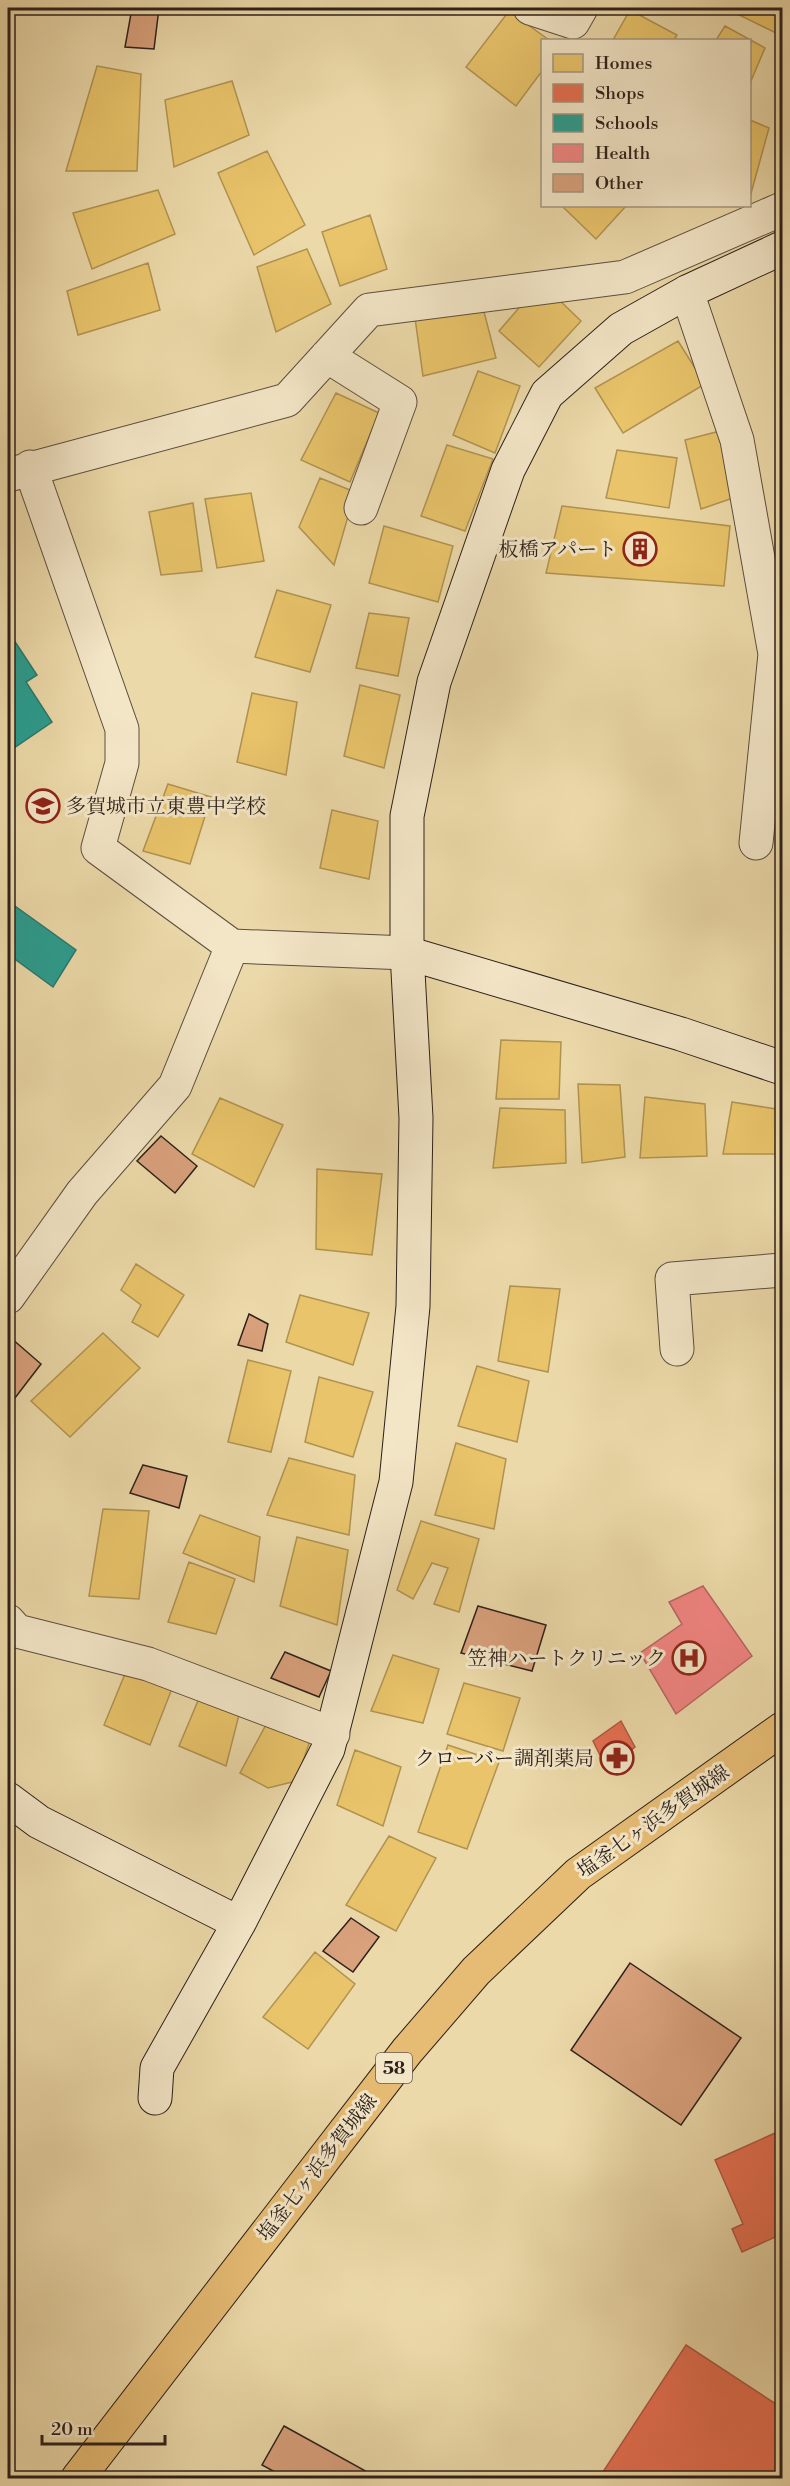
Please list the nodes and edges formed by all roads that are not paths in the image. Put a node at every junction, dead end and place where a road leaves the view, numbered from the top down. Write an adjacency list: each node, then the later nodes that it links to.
1 (530, 8): 2 (street)
2 (581, 8)
3 (783, 209): 6 (street)
4 (783, 249): 5 (street)
5 (687, 292): 9 (street); 12 (street)
6 (327, 356): 7 (street); 8 (street)
7 (19, 471): 11 (street)
8 (361, 508)
9 (778, 676): 10 (street)
10 (756, 843)
11 (232, 946): 12 (street); 15 (street)
12 (407, 953): 13 (street); 19 (street)
13 (783, 1068)
14 (783, 1270): 16 (street)
15 (8, 1297)
16 (677, 1349)
17 (8, 1621): 19 (street)
18 (783, 1729): 23 (main road, 塩釜七ヶ浜多賀城線 / 58)
19 (333, 1734): 21 (street)
20 (8, 1799): 21 (street)
21 (238, 1923): 22 (street)
22 (154, 2098)
23 (78, 2478)

